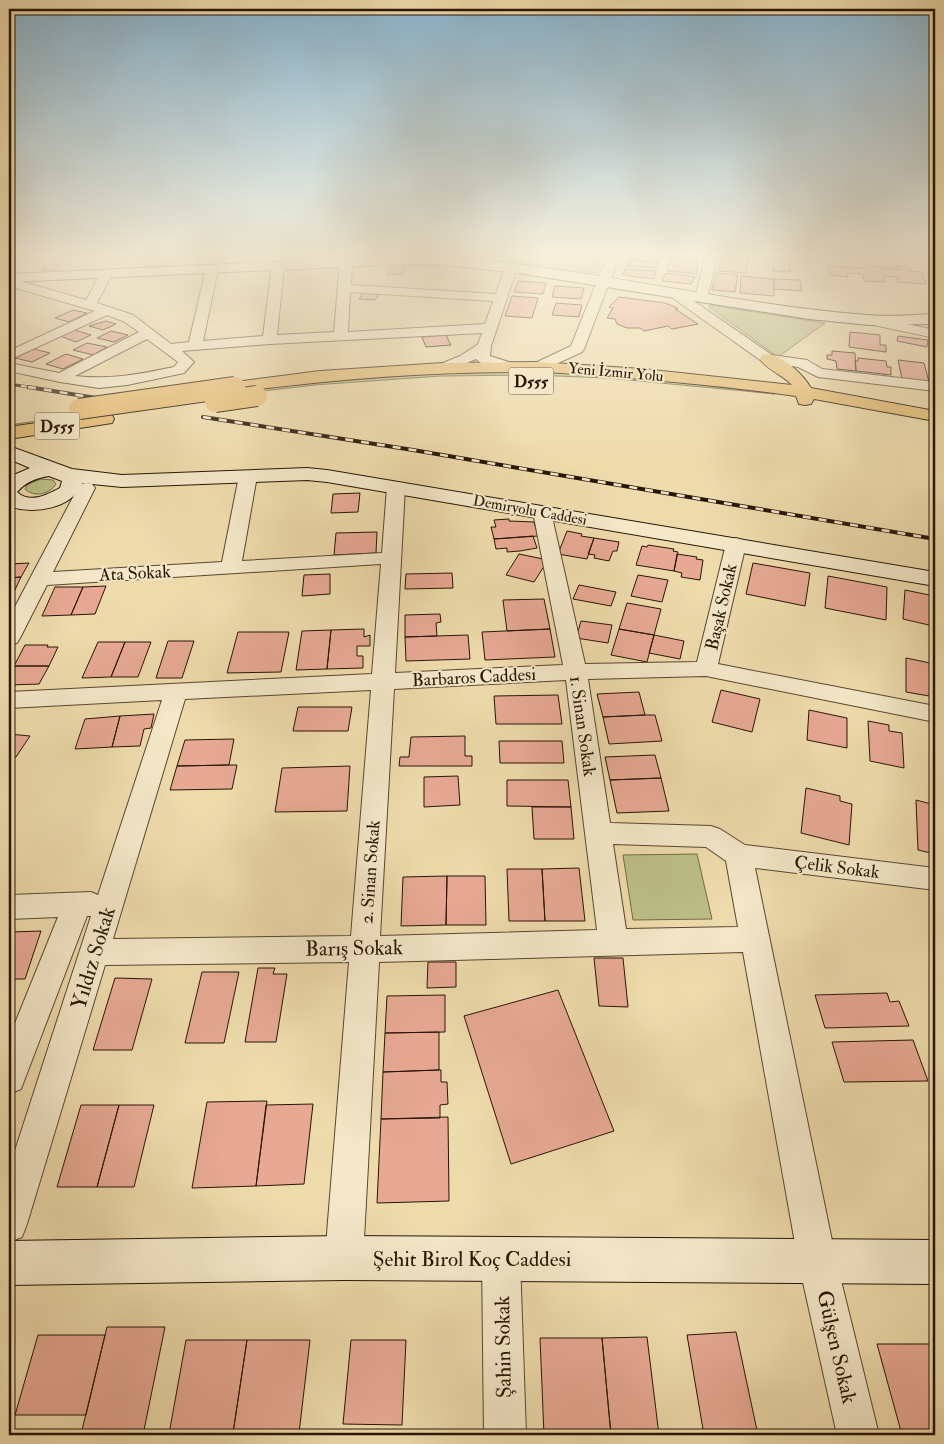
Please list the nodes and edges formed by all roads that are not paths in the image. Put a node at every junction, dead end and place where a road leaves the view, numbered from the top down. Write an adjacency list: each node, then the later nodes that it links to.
1 (83, 321): 16 (street)
2 (133, 321): 11 (street)
3 (200, 321): 17 (street)
4 (272, 321): 15 (street)
5 (342, 321): 13 (street)
6 (492, 321): 10 (street)
7 (588, 321): 20 (street)
8 (714, 321): 22 (street)
9 (876, 321): 12 (street)
10 (490, 328): 13 (street); 18 (street)
11 (148, 333): 19 (street); 28 (street)
12 (935, 334)
13 (341, 336): 15 (street)
14 (9, 339): 16 (street)
15 (270, 340): 17 (street)
16 (36, 343): 21 (street)
17 (195, 346): 19 (street)
18 (484, 346): 24 (street); 26 (street)
19 (169, 348): 28 (street)
20 (577, 349): 25 (street); 27 (street)
21 (9, 356)
22 (768, 359): 29 (street); 30 (highway)
23 (9, 367): 28 (street)
24 (510, 367): 25 (highway, Yeni İzmir Yolu / D555); 26 (highway, Yeni İzmir Yolu / D555)
25 (538, 367): 27 (highway, Yeni İzmir Yolu / D555)
26 (442, 368): 32 (highway, Yeni İzmir Yolu / D555, bridge)
27 (594, 370): 30 (highway, Yeni İzmir Yolu / D555)
28 (60, 378)
29 (935, 387)
30 (805, 398): 31 (highway, Yeni İzmir Yolu / D555); 33 (highway, Yeni İzmir Yolu / D555); 34 (highway, Yeni İzmir Yolu / D555, bridge)
31 (935, 416)
32 (9, 420)
33 (935, 427)
34 (9, 433)
35 (9, 452): 39 (main road)
36 (248, 476): 37 (main road, Demiryolu Caddesi); 38 (main road, Demiryolu Caddesi); 44 (street)
37 (122, 481): 39 (main road); 39 (main road)
38 (396, 486): 41 (main road, Demiryolu Caddesi); 43 (street, 2. Sinan Sokak)
39 (63, 489): 40 (main road); 40 (main road); 45 (street)
40 (11, 491)
41 (542, 512): 42 (main road, Demiryolu Caddesi); 49 (street, 1. Sinan Sokak)
42 (736, 544): 46 (main road, Demiryolu Caddesi); 48 (street, Başak Sokak)
43 (391, 558): 44 (street, Ata Sokak); 50 (street, 2. Sinan Sokak)
44 (231, 568): 45 (street, Ata Sokak)
45 (40, 579): 47 (street)
46 (935, 579)
47 (9, 638)
48 (706, 669): 49 (street, Barbaros Caddesi); 53 (street, Barbaros Caddesi)
49 (576, 672): 50 (street, Barbaros Caddesi); 54 (street, 1. Sinan Sokak)
50 (384, 681): 51 (street, Barbaros Caddesi); 62 (street, 2. Sinan Sokak)
51 (176, 692): 52 (street, Barbaros Caddesi); 57 (street, Yıldız Sokak)
52 (9, 700)
53 (935, 714)
54 (597, 833): 55 (street); 61 (street, 1. Sinan Sokak)
55 (739, 855): 56 (street, Çelik Sokak); 60 (street, Gülşen Sokak)
56 (935, 879)
57 (110, 903): 58 (street); 63 (street, Yıldız Sokak)
58 (77, 905): 59 (street); 64 (street, Yıldız Sokak)
59 (9, 907)
60 (754, 939): 61 (street, Barış Sokak); 68 (street, Gülşen Sokak)
61 (613, 942): 62 (street, Barış Sokak)
62 (365, 949): 63 (street, Barış Sokak); 66 (street, 2. Sinan Sokak)
63 (94, 952): 65 (street, Yıldız Sokak)
64 (9, 1078)
65 (9, 1224)
66 (344, 1258): 67 (main road, Şehit Birol Koç Caddesi); 70 (main road, Şehit Birol Koç Caddesi)
67 (501, 1259): 68 (main road, Şehit Birol Koç Caddesi); 71 (street, Şahin Sokak)
68 (816, 1260): 69 (main road, Şehit Birol Koç Caddesi); 72 (street, Gülşen Sokak)
69 (935, 1262)
70 (9, 1263)
71 (505, 1435)
72 (858, 1435)

